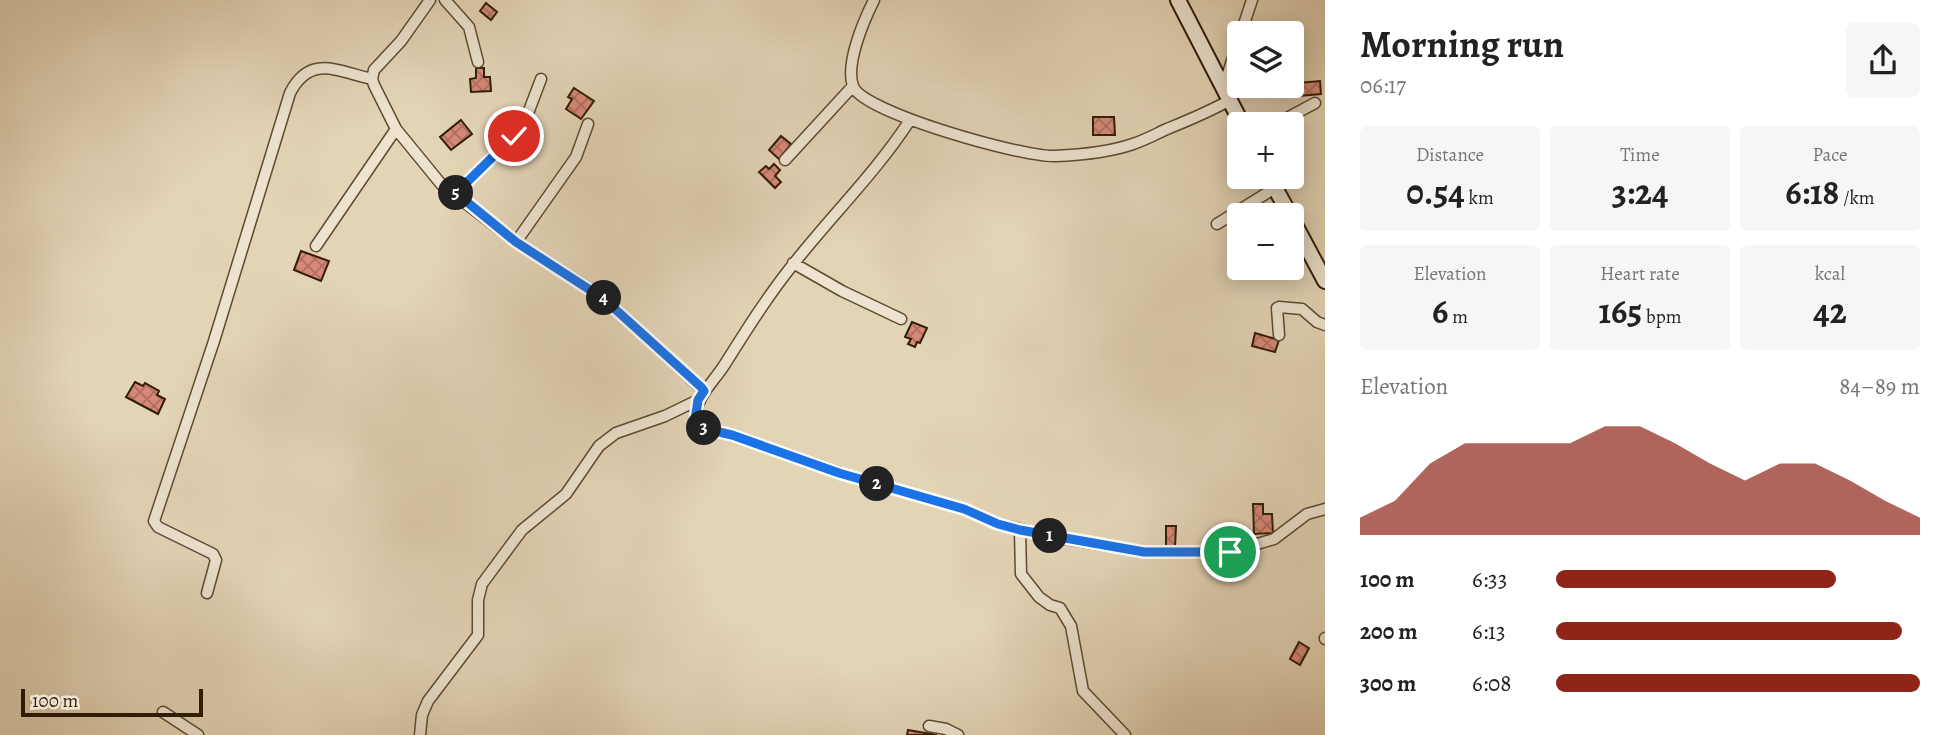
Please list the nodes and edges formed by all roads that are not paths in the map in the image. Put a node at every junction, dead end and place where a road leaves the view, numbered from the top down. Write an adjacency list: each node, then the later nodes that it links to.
1 (430, 0): 8 (street)
2 (445, 0): 7 (street)
3 (874, 0): 10 (street)
4 (1178, 0): 12 (street)
5 (1252, 0): 6 (street)
6 (1245, 21)
7 (478, 62)
8 (372, 79): 18 (street); 35 (street)
9 (541, 79): 21 (street)
10 (853, 86): 16 (street); 19 (street)
11 (1227, 91): 12 (street)
12 (1226, 95): 14 (street); 16 (street)
13 (1315, 103): 15 (street)
14 (1235, 112)
15 (1298, 112)
16 (910, 120): 26 (street)
17 (588, 124): 24 (street)
18 (396, 129): 21 (street); 25 (street)
19 (785, 160)
20 (1263, 189): 22 (street)
21 (456, 193): 24 (street)
22 (1217, 224)
23 (1304, 241): 27 (street)
24 (516, 242): 31 (street)
25 (316, 246)
26 (793, 263): 28 (street); 31 (street)
27 (1325, 281)
28 (901, 319)
29 (1325, 325): 30 (street)
30 (1279, 335)
31 (704, 391): 32 (street)
32 (698, 400): 34 (street); 39 (street)
33 (1325, 509): 34 (street)
34 (1020, 530): 41 (street)
35 (206, 593)
36 (163, 712): 38 (street)
37 (929, 726): 40 (street)
38 (198, 735)
39 (420, 735)
40 (958, 735)
41 (1125, 735)

